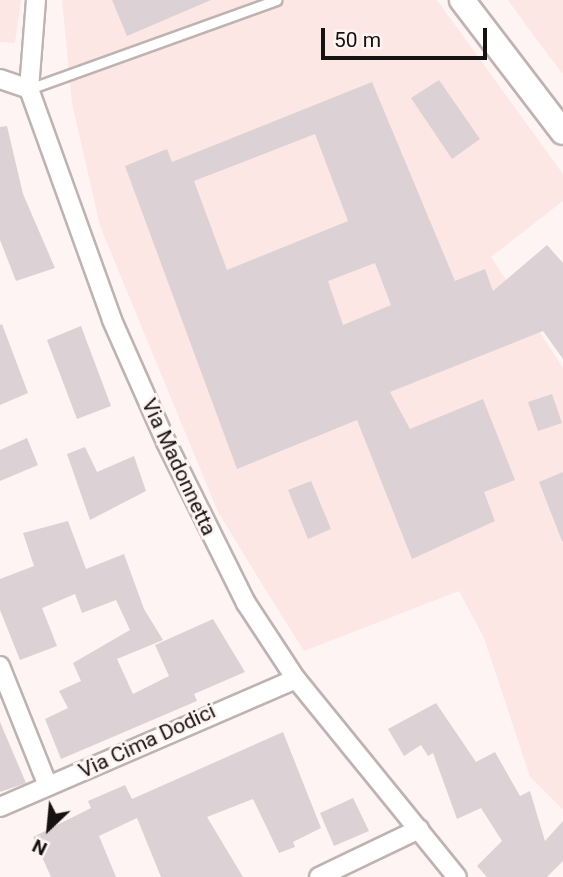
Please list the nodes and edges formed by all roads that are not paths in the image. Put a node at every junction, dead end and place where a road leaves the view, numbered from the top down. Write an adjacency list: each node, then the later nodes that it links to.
1 (276, 0): 5 (lane)
2 (462, 0): 6 (main road)
3 (34, 3): 5 (street, Via Madonnetta)
4 (0, 79): 5 (street)
5 (29, 89): 8 (street, Via Madonnetta)
6 (563, 132)
7 (0, 666): 9 (street)
8 (296, 679): 9 (street, Via Cima Dodici); 11 (street, Via Madonnetta)
9 (48, 786): 10 (street, Via Cima Dodici)
10 (0, 807)
11 (419, 829): 12 (street); 13 (street, Via Madonnetta)
12 (319, 877)
13 (457, 877)

